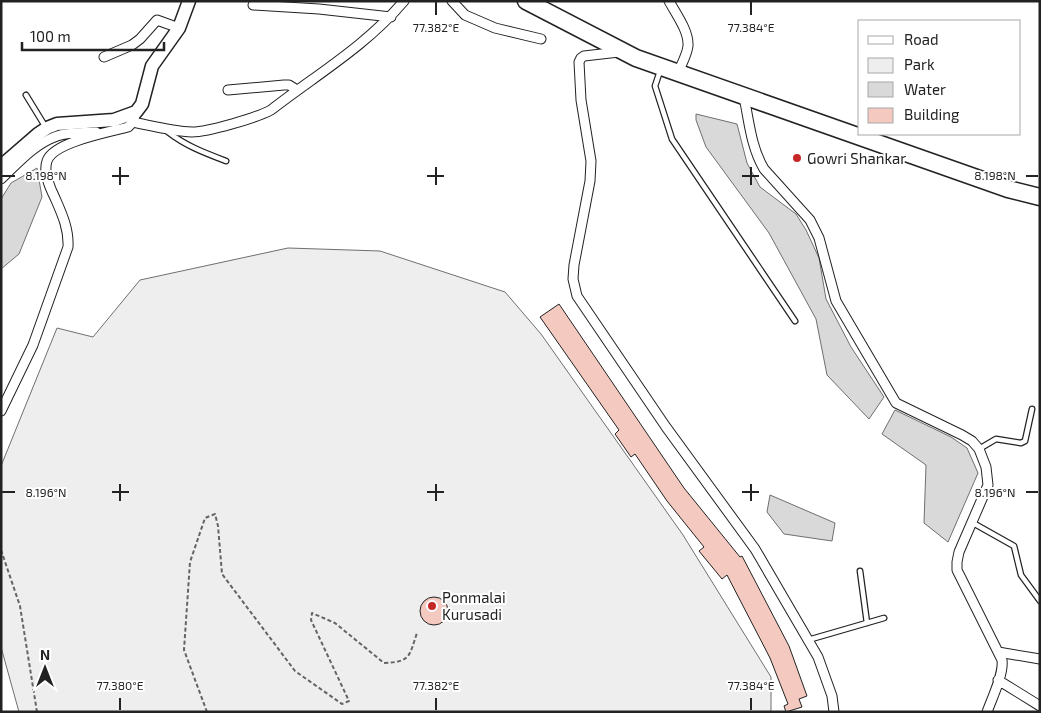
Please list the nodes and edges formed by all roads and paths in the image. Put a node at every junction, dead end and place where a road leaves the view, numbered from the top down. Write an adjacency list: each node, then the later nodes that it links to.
1 (189, 1): 8 (street)
2 (404, 1): 7 (street)
3 (452, 1): 9 (street)
4 (526, 1): 10 (highway)
5 (669, 1): 13 (street)
6 (253, 5): 7 (street)
7 (390, 17): 15 (street)
8 (179, 28): 11 (street); 18 (street)
9 (541, 39)
10 (623, 51): 12 (highway); 37 (street)
11 (104, 57)
12 (661, 67): 13 (highway); 26 (lane)
13 (678, 73): 17 (highway)
14 (228, 90): 15 (street)
15 (297, 90): 20 (street)
16 (26, 95): 19 (lane)
17 (744, 97): 25 (highway); 29 (street)
18 (135, 117): 19 (street); 20 (street); 21 (street)
19 (46, 128): 23 (street)
20 (163, 128): 22 (lane)
21 (113, 131): 24 (street); 28 (street)
22 (226, 161)
23 (1, 166)
24 (1, 180)
25 (1040, 197)
26 (796, 321)
27 (1032, 409): 29 (lane)
28 (1, 411)
29 (979, 449): 30 (street)
30 (973, 523): 33 (lane); 38 (street)
31 (1, 550): 42 (path)
32 (860, 571): 35 (lane)
33 (1040, 601)
34 (884, 618): 35 (lane)
35 (868, 623): 37 (lane)
36 (417, 633): 43 (path)
37 (808, 640): 44 (street)
38 (998, 652): 39 (street); 40 (street)
39 (1040, 659)
40 (998, 680): 41 (street); 45 (street)
41 (1040, 706)
42 (37, 712)
43 (207, 712)
44 (834, 712)
45 (987, 712)

